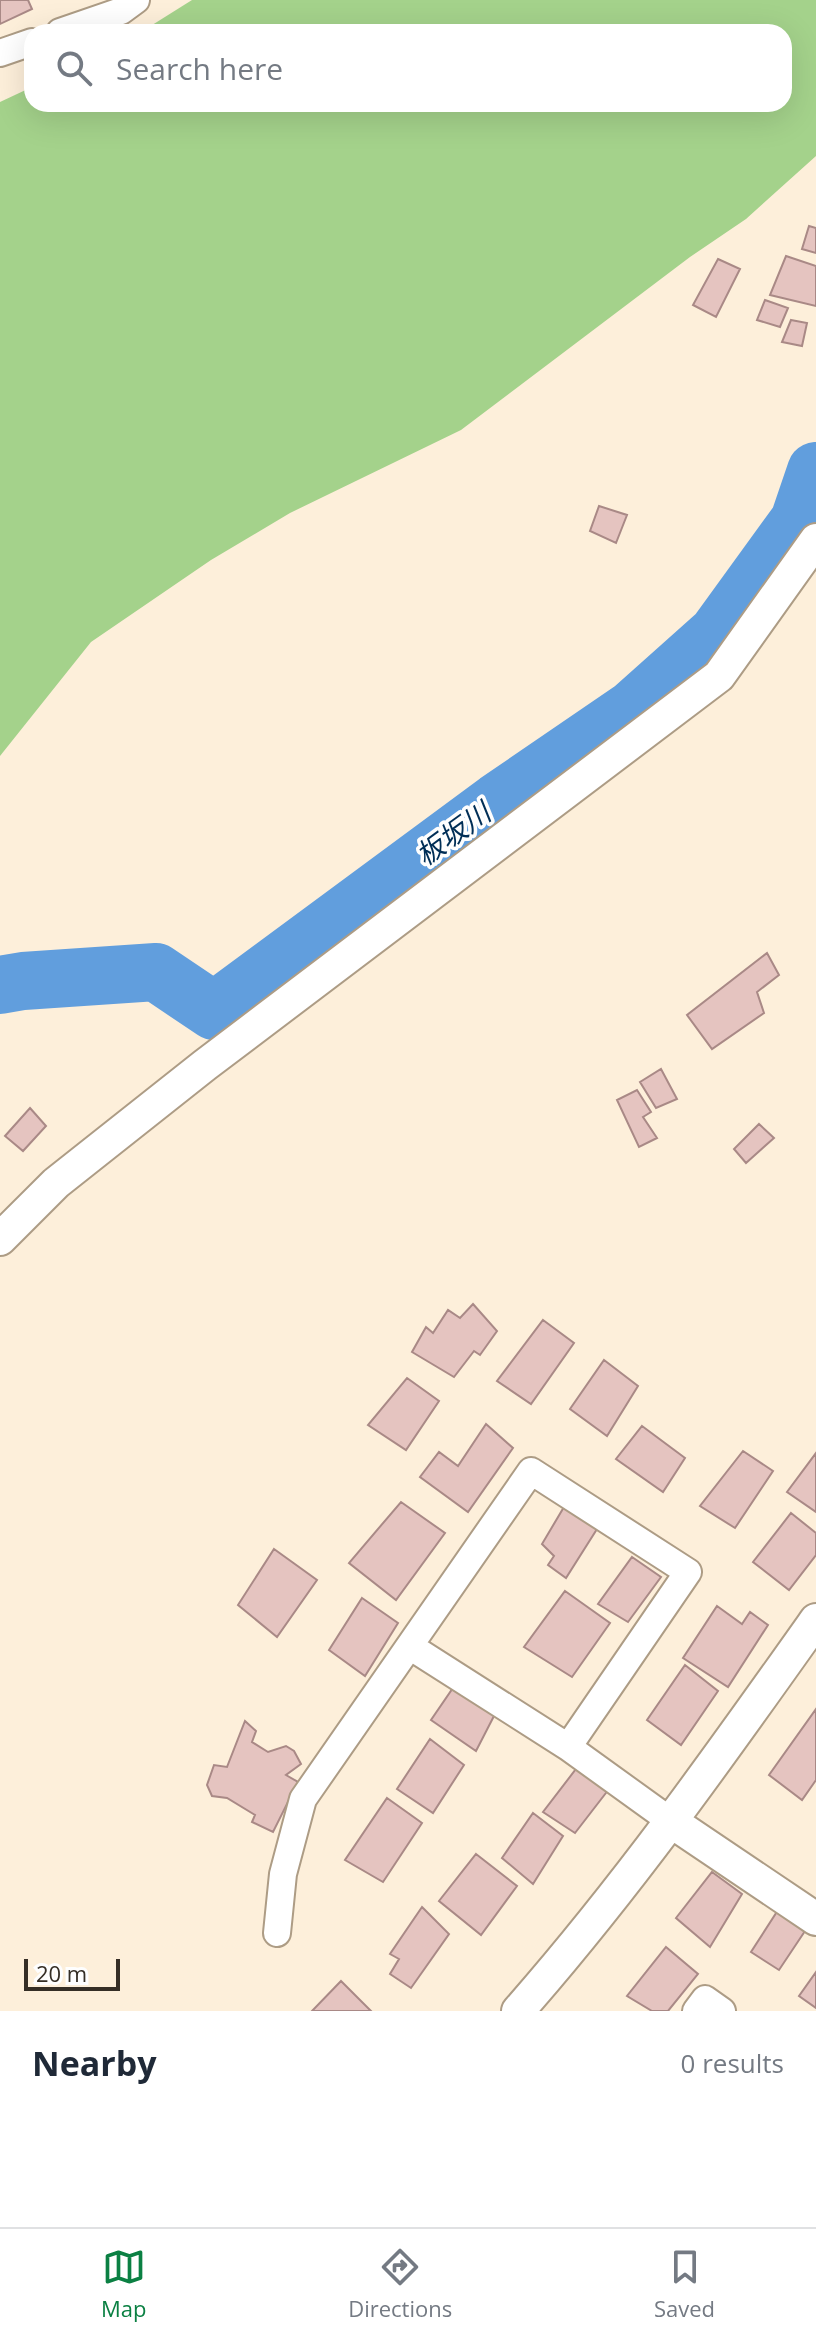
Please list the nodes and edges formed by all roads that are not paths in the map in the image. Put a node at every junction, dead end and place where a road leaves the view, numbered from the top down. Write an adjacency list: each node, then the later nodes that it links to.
1 (136, 0): 2 (street)
2 (83, 24)
3 (24, 45): 4 (street)
4 (0, 53)
5 (816, 540): 6 (street)
6 (0, 1239)
7 (816, 1620): 10 (street)
8 (411, 1647): 9 (street); 9 (street); 12 (street)
9 (568, 1747): 10 (street)
10 (672, 1822): 11 (street); 13 (street)
11 (816, 1919)
12 (277, 1933)
13 (518, 2011)
14 (696, 2011): 15 (street)
15 (722, 2011)

